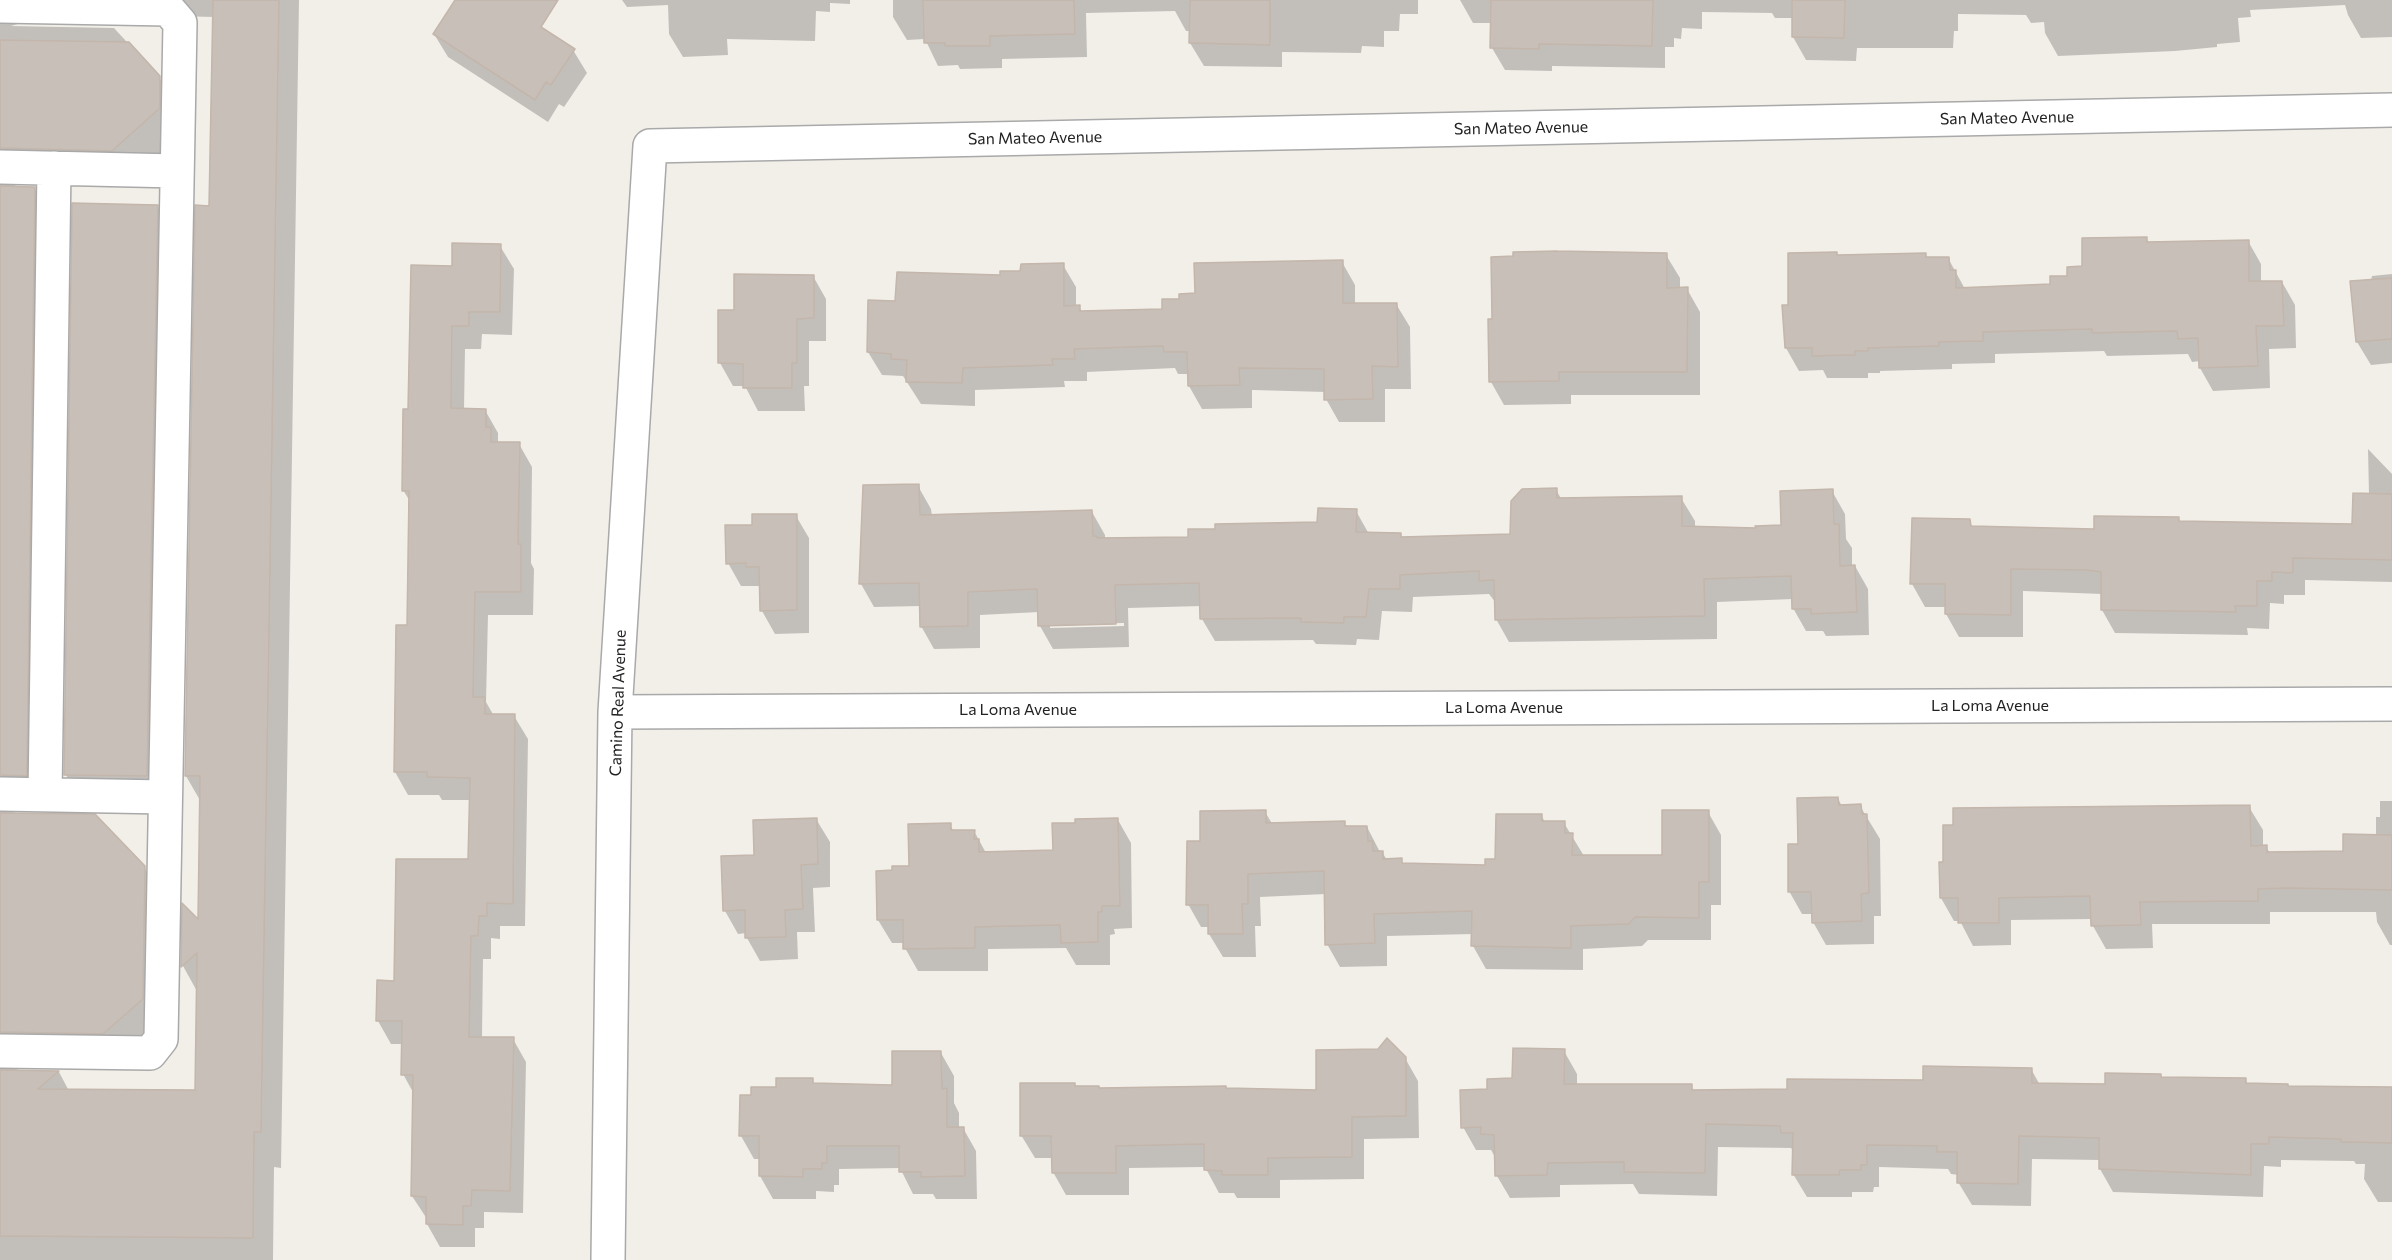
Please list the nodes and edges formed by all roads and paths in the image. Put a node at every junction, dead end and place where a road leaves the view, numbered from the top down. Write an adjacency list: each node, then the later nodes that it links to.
1 (0, 6): 6 (street)
2 (2392, 110): 3 (street, San Mateo Avenue)
3 (650, 146): 8 (street, Camino Real Avenue)
4 (0, 167): 5 (street)
5 (54, 168): 6 (street); 10 (street)
6 (177, 171): 11 (street)
7 (2392, 704): 8 (street, La Loma Avenue)
8 (615, 712): 13 (street, Camino Real Avenue)
9 (0, 794): 10 (street)
10 (45, 795): 11 (street)
11 (165, 797): 12 (street)
12 (0, 1051)
13 (608, 1260)

